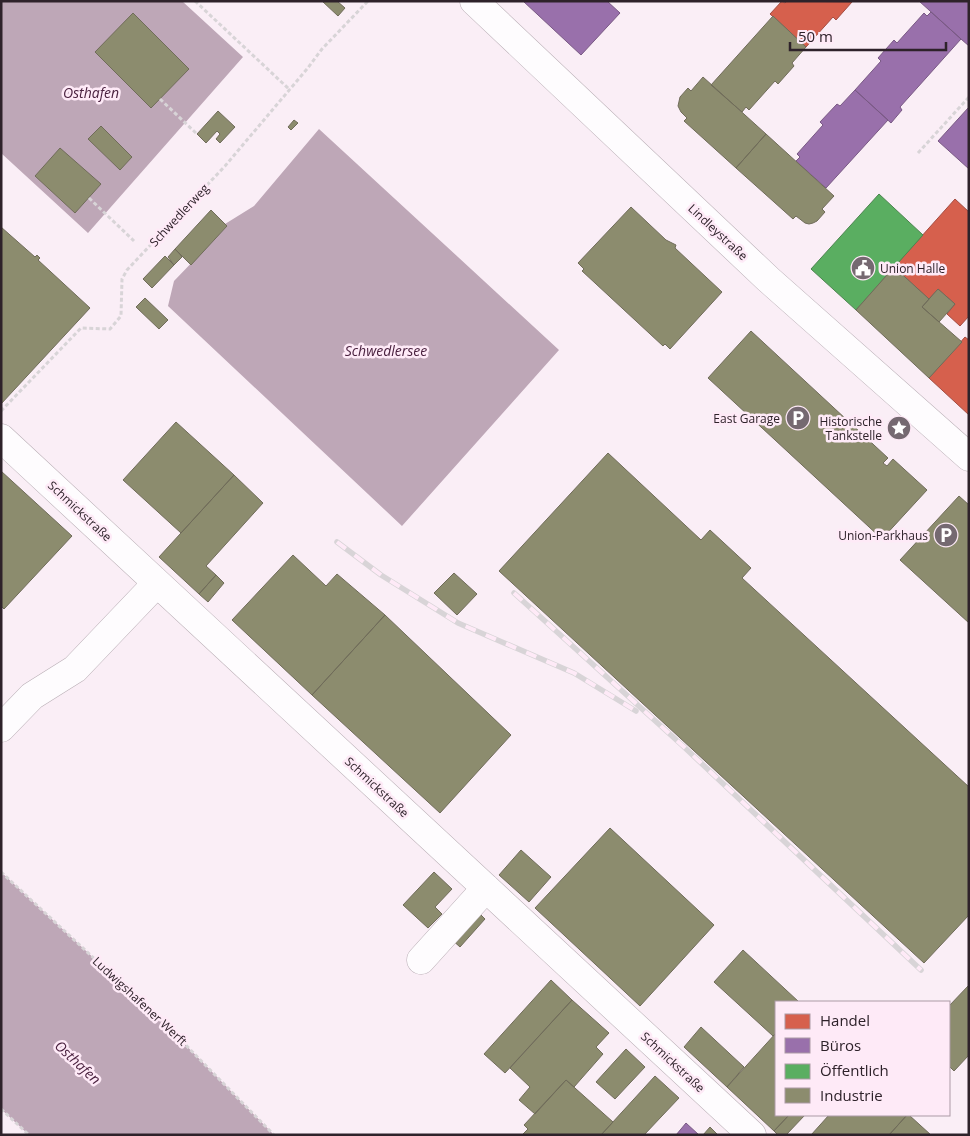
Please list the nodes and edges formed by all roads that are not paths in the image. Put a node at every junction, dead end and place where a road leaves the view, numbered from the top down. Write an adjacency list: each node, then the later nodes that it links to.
1 (474, 1): 3 (street, Lindleystraße)
2 (1, 438): 4 (street, Schmickstraße)
3 (969, 457)
4 (157, 583): 5 (street); 6 (street, Schmickstraße)
5 (1, 728)
6 (486, 888): 7 (street); 8 (street, Schmickstraße)
7 (421, 960)
8 (752, 1135)

